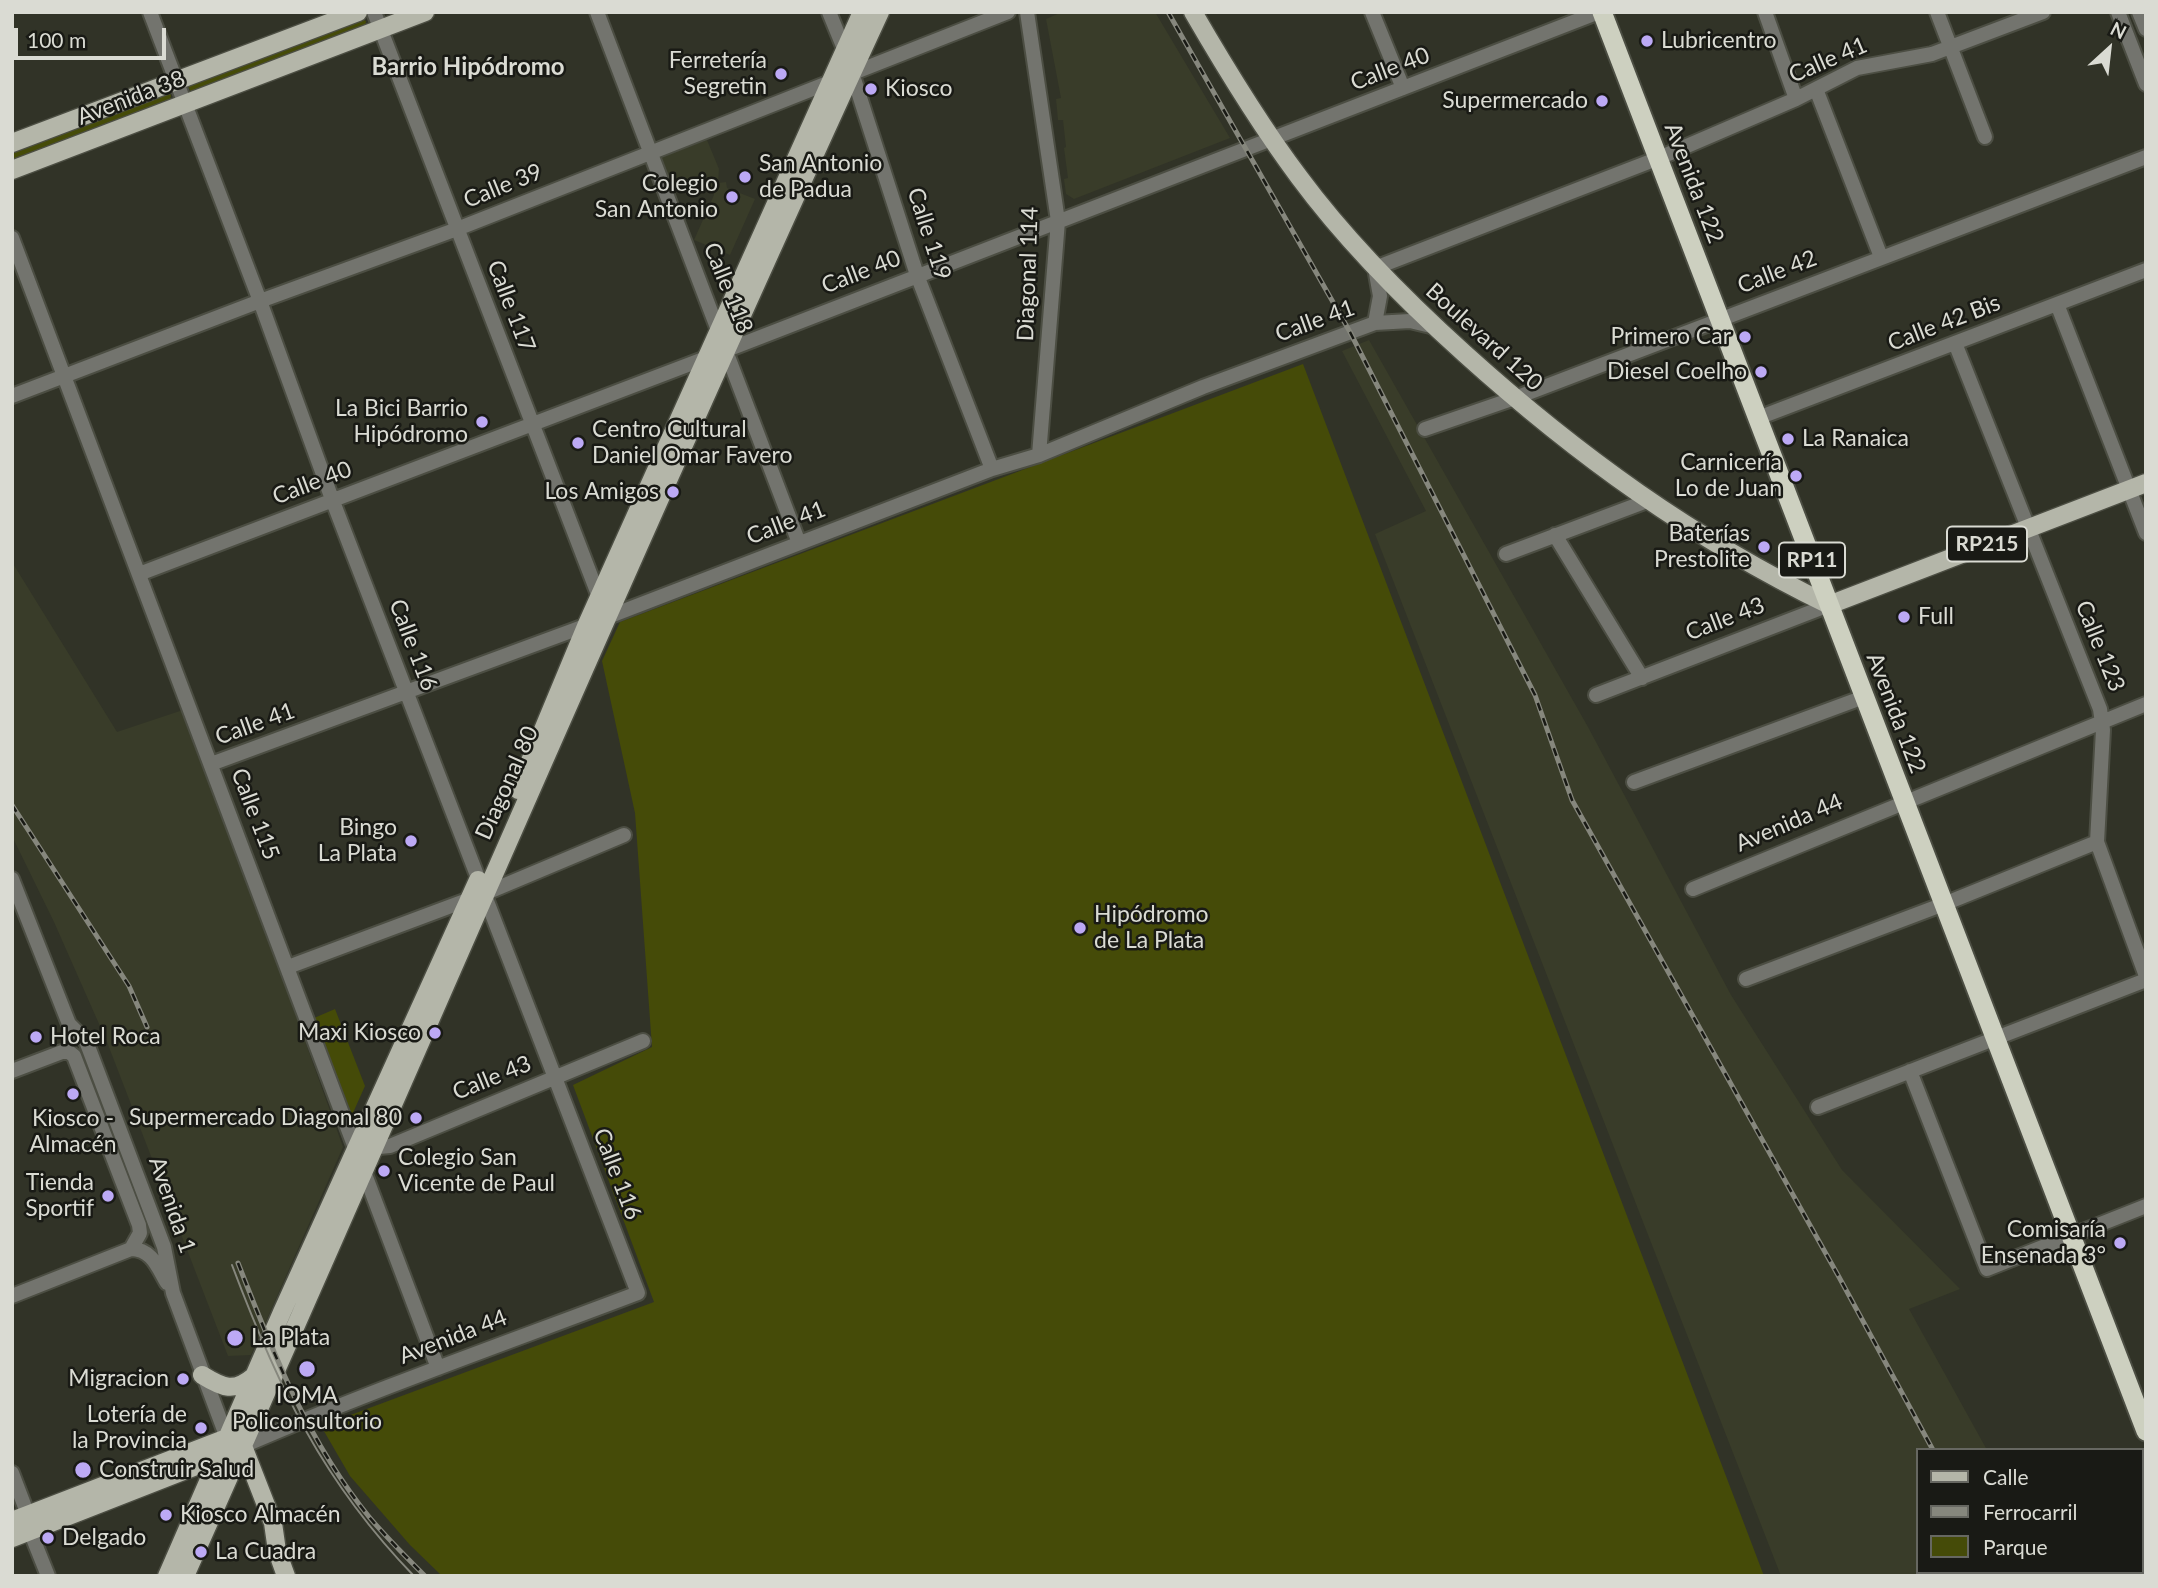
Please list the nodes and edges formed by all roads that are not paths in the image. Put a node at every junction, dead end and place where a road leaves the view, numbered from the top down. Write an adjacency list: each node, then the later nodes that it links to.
1 (150, 12): 23 (street, Calle 116)
2 (358, 12): 23 (main road, Avenida 38)
3 (425, 12): 18 (main road, Avenida 38)
4 (597, 12): 33 (street, Calle 118)
5 (829, 12): 21 (street, Calle 119)
6 (862, 12): 21 (main road, Diagonal 80)
7 (880, 12): 22 (main road, Diagonal 80)
8 (1008, 12): 22 (street, Calle 39)
9 (1027, 12): 37 (street, Diagonal 114)
10 (1193, 12): 30 (main road, Boulevard 120)
11 (1372, 12): 26 (street)
12 (1600, 12): 26 (street, Calle 40); 35 (highway, Avenida 122 / RP11)
13 (1765, 12): 28 (street)
14 (1937, 12): 20 (street)
15 (2043, 12): 20 (street, Calle 41)
16 (2118, 12): 25 (street)
17 (2139, 12): 19 (street)
18 (377, 21): 29 (main road, Avenida 38); 38 (street, Calle 117)
19 (2146, 29)
20 (1950, 48): 27 (street, Calle 41); 31 (street)
21 (845, 51): 22 (street, Calle 119); 24 (main road, Diagonal 80)
22 (852, 72): 24 (street, Calle 39); 43 (street, Calle 119); 51 (main road, Diagonal 80)
23 (177, 81): 29 (street, Calle 116); 32 (main road, Avenida 38)
24 (831, 81): 33 (street, Calle 39); 49 (main road, Diagonal 80)
25 (2146, 84)
26 (1403, 88): 30 (street, Calle 40)
27 (1816, 89): 28 (street, Calle 41); 40 (street)
28 (1796, 99): 35 (street, Calle 41)
29 (186, 104): 36 (main road, Avenida 38); 44 (street, Calle 116)
30 (1272, 138): 37 (street, Calle 40); 41 (main road, Boulevard 120)
31 (1985, 138)
32 (12, 143)
33 (650, 152): 38 (street, Calle 39); 49 (street, Calle 118)
34 (2146, 157): 40 (street, Calle 42)
35 (1659, 158): 41 (street, Calle 41); 46 (highway, Avenida 122 / RP11)
36 (12, 170)
37 (1058, 221): 43 (street, Calle 40); 59 (street, Diagonal 114)
38 (457, 229): 44 (street, Calle 39); 57 (street, Calle 117)
39 (12, 238): 53 (street, Calle 115)
40 (1881, 257): 46 (street, Calle 42)
41 (1375, 268): 47 (street, Calle 41); 48 (main road, Boulevard 120)
42 (2146, 270): 45 (street, Calle 42 Bis)
43 (917, 275): 51 (street, Calle 40); 60 (street, Calle 119)
44 (260, 300): 53 (street, Calle 39); 62 (street, Calle 116)
45 (2057, 304): 50 (street, Calle 42 Bis); 61 (street)
46 (1720, 318): 55 (street, Calle 42); 56 (highway, Avenida 122 / RP11)
47 (1375, 323): 48 (street, Calle 41); 59 (street, Calle 41)
48 (1435, 327): 55 (main road, Boulevard 120)
49 (719, 333): 51 (street, Calle 118); 52 (main road, Diagonal 80)
50 (1955, 343): 56 (street, Calle 42 Bis); 64 (street, Calle 123)
51 (727, 349): 52 (street, Calle 40); 67 (street, Calle 118); 72 (main road, Diagonal 80)
52 (709, 355): 57 (street, Calle 40); 70 (main road, Diagonal 80)
53 (65, 376): 54 (street, Calle 39); 69 (street, Calle 115)
54 (12, 396)
55 (1515, 398): 58 (street, Calle 42); 63 (main road, Boulevard 120)
56 (1758, 418): 71 (highway, Avenida 122 / RP11)
57 (532, 423): 62 (street, Calle 40); 70 (street, Calle 117)
58 (1425, 429)
59 (1039, 455): 60 (street, Calle 41)
60 (992, 469): 67 (street, Calle 41)
61 (2137, 486): 64 (main road, Calle 43 / RP215); 65 (street)
62 (332, 499): 69 (street, Calle 40); 75 (street, Calle 116)
63 (1647, 501): 66 (street); 71 (main road, Boulevard 120)
64 (2029, 528): 71 (main road, Calle 43 / RP215); 79 (street, Calle 123)
65 (2146, 533)
66 (1555, 535): 68 (street); 74 (street)
67 (799, 543): 72 (street, Calle 41)
68 (1506, 554)
69 (139, 573): 80 (street, Calle 115)
70 (599, 598): 72 (street, Calle 117); 73 (main road, Diagonal 80)
71 (1829, 605): 74 (street, Calle 43); 77 (highway, Avenida 122 / RP11)
72 (606, 616): 73 (street, Calle 41); 86 (main road, Diagonal 80)
73 (587, 624): 75 (street, Calle 41); 86 (main road, Diagonal 80)
74 (1642, 678): 76 (street, Calle 43)
75 (407, 692): 80 (street, Calle 41); 86 (street, Calle 116)
76 (1596, 695)
77 (1864, 697): 81 (street); 82 (highway, Avenida 122 / RP11)
78 (2146, 704): 79 (street, Avenida 44)
79 (2103, 720): 82 (street, Avenida 44); 84 (street, Calle 123)
80 (211, 764): 89 (street, Calle 115)
81 (1634, 782)
82 (1904, 801): 87 (street, Avenida 44); 88 (highway, Avenida 122 / RP11)
83 (624, 835): 86 (street)
84 (2097, 842): 88 (street); 90 (street, Calle 123)
85 (12, 879): 92 (street, Avenida 1)
86 (478, 889): 89 (street); 98 (street, Calle 116); 100 (main road, Diagonal 80); 101 (main road, Diagonal 80)
87 (1693, 889)
88 (1944, 904): 91 (street); 93 (highway, Avenida 122 / RP11)
89 (288, 967): 100 (street, Calle 115)
90 (2146, 978): 93 (street)
91 (1746, 979)
92 (69, 1024): 95 (street); 106 (street, Avenida 1)
93 (1996, 1037): 96 (street); 104 (highway, Avenida 122 / RP11)
94 (643, 1041): 98 (street, Calle 43)
95 (62, 1052): 97 (street); 105 (street, Avenida 1)
96 (1910, 1071): 99 (street); 104 (street)
97 (12, 1072)
98 (556, 1079): 101 (street, Calle 43); 107 (street, Calle 116)
99 (1818, 1107)
100 (356, 1148): 101 (street, Calle 43); 102 (street, Calle 115); 111 (main road, Diagonal 80)
101 (375, 1148): 102 (main road, Diagonal 80)
102 (364, 1170): 109 (street, Calle 115); 113 (main road, Diagonal 80)
103 (2146, 1206): 104 (street)
104 (2071, 1234): 112 (highway, Avenida 122 / RP11)
105 (131, 1249): 106 (street); 108 (street)
106 (173, 1293): 110 (street, Avenida 1)
107 (638, 1293): 109 (street, Avenida 44)
108 (12, 1296)
109 (439, 1368): 113 (street, Avenida 44)
110 (202, 1375): 111 (main road); 113 (street, Avenida 1)
111 (254, 1376): 113 (main road, Diagonal 80)
112 (2142, 1414)
113 (232, 1451): 115 (main road, Avenida 44); 118 (main road, Diagonal 80); 119 (main road, Diagonal 80); 120 (main road, Avenida 1)
114 (12, 1473): 115 (street)
115 (24, 1522): 116 (main road, Avenida 44); 117 (street)
116 (12, 1538)
117 (48, 1576)
118 (167, 1576)
119 (185, 1576)
120 (286, 1576)

